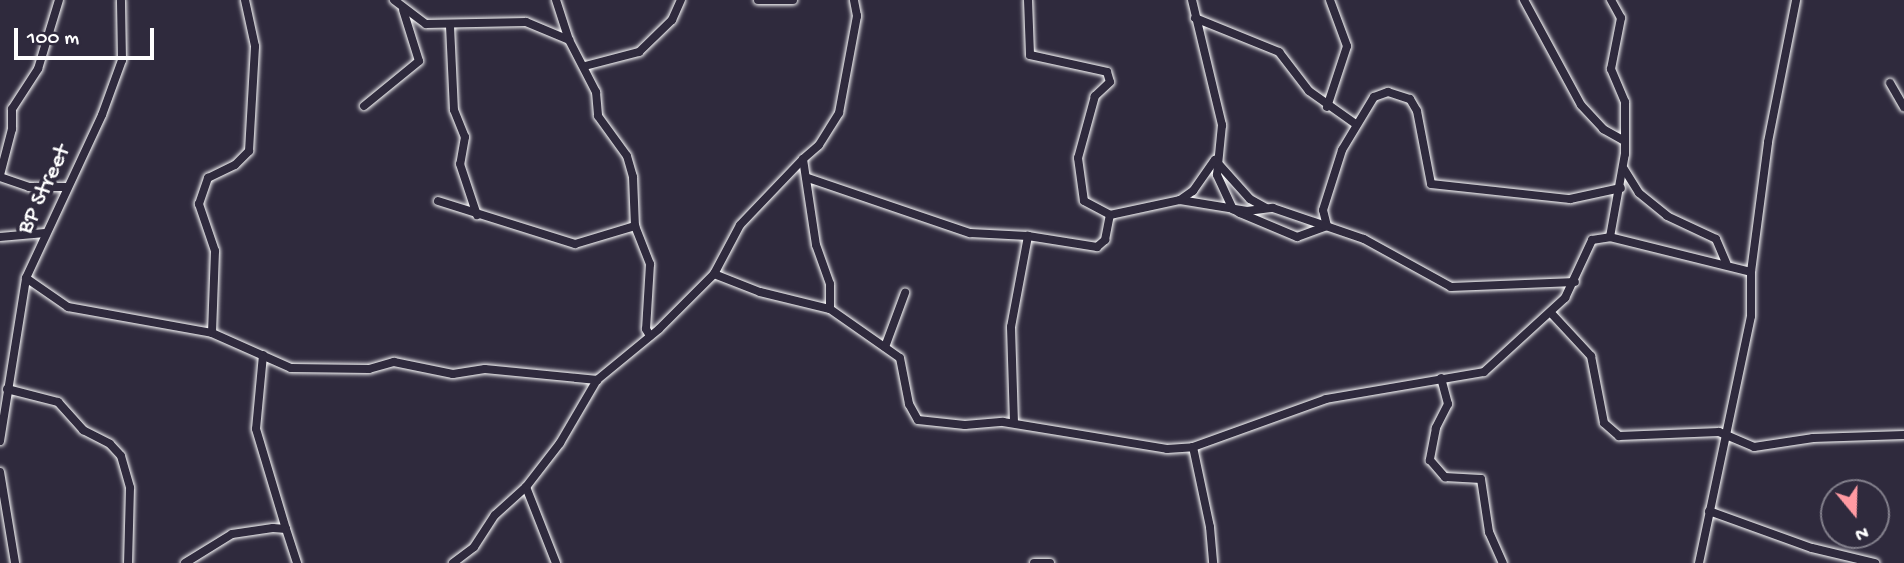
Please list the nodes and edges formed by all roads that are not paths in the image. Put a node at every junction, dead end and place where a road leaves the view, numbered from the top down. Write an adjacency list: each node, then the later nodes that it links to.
1 (59, 0): 30 (street)
2 (121, 0): 32 (street, BP Street)
3 (245, 0): 54 (street)
4 (394, 0): 16 (street)
5 (556, 0): 19 (street)
6 (681, 0): 20 (street)
7 (758, 0): 8 (street)
8 (793, 0)
9 (854, 0): 27 (street)
10 (1028, 0): 39 (street)
11 (1192, 0): 17 (street)
12 (1330, 0): 23 (street)
13 (1524, 0): 26 (street)
14 (1611, 0): 26 (street)
15 (1796, 0): 47 (street)
16 (403, 10): 18 (street); 22 (street)
17 (1195, 18): 23 (street); 28 (street)
18 (450, 26): 19 (street); 38 (street)
19 (569, 40): 20 (street)
20 (585, 66): 40 (street)
21 (1890, 83): 24 (street)
22 (364, 106)
23 (1327, 107): 25 (street)
24 (1904, 107)
25 (1354, 123): 33 (street); 41 (street)
26 (1623, 140): 29 (street)
27 (803, 159): 31 (street); 48 (street)
28 (1215, 160): 34 (street); 36 (street); 37 (street)
29 (1624, 169): 33 (street); 46 (street)
30 (0, 176): 32 (street)
31 (808, 178): 43 (street); 52 (street)
32 (68, 187): 42 (street, BP Street)
33 (1621, 188): 45 (street)
34 (1180, 200): 37 (street); 39 (street)
35 (438, 201): 38 (street)
36 (1266, 208): 37 (street); 41 (street)
37 (1233, 209): 41 (street)
38 (477, 215): 40 (street)
39 (1110, 215): 43 (street)
40 (635, 226): 55 (street)
41 (1326, 226): 50 (street)
42 (45, 233): 44 (street); 49 (street, BP Street)
43 (1028, 236): 61 (street)
44 (0, 237)
45 (1610, 237): 46 (street); 50 (street)
46 (1726, 263): 47 (street)
47 (1751, 272): 62 (street)
48 (714, 274): 52 (street); 55 (street)
49 (26, 278): 54 (street); 60 (street, BP Street)
50 (1574, 282): 53 (street)
51 (905, 293): 56 (street)
52 (830, 309): 56 (street)
53 (1551, 313): 58 (street); 62 (street)
54 (212, 333): 57 (street)
55 (650, 336): 59 (street)
56 (885, 347): 61 (street)
57 (263, 355): 59 (street); 69 (street)
58 (1441, 378): 65 (street); 79 (street)
59 (597, 380): 67 (street)
60 (7, 389): 64 (street, BP Street); 71 (street)
61 (1014, 423): 65 (street)
62 (1726, 433): 63 (street); 68 (street)
63 (1904, 435)
64 (0, 441)
65 (1192, 447): 78 (street)
66 (0, 472): 70 (street)
67 (526, 487): 74 (street); 75 (street)
68 (1709, 512): 80 (street); 81 (street)
69 (286, 529): 72 (street); 73 (street)
70 (15, 563)
71 (128, 563)
72 (185, 563)
73 (297, 563)
74 (453, 563)
75 (556, 563)
76 (1034, 563): 77 (street)
77 (1050, 563)
78 (1213, 563)
79 (1503, 563)
80 (1699, 563)
81 (1875, 563)

